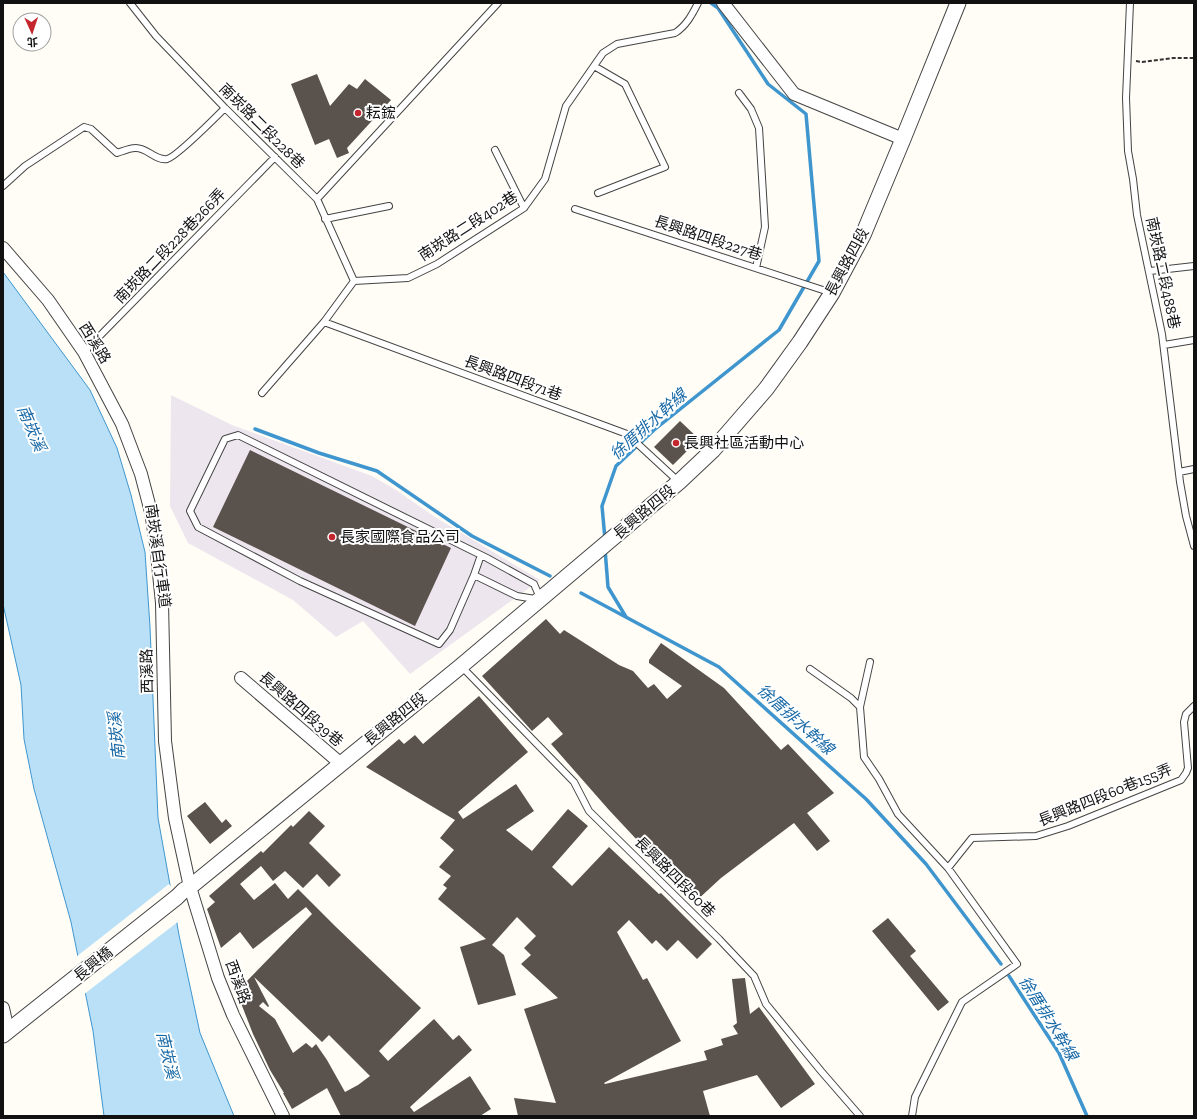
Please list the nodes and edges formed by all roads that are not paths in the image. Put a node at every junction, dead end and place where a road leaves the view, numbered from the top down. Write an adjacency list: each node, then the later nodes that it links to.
1 (130, 3): 9 (lane, 南崁路二段228巷)
2 (498, 3): 15 (lane)
3 (698, 3): 7 (lane, 南崁路二段402巷)
4 (723, 3): 10 (street)
5 (958, 3): 10 (street, 長興路四段)
6 (1130, 3): 23 (lane, 南崁路二段488巷)
7 (594, 66): 14 (lane); 17 (lane, 南崁路二段402巷)
8 (739, 93): 22 (lane)
9 (226, 108): 12 (lane, 南崁路二段228巷); 13 (lane)
10 (904, 139): 25 (street, 長興路四段)
11 (495, 150): 17 (lane)
12 (275, 157): 15 (lane, 南崁路二段228巷); 29 (lane, 南崁路二段228巷266弄)
13 (3, 186)
14 (598, 193)
15 (317, 199): 19 (lane, 南崁路二段228巷)
16 (389, 206): 19 (lane)
17 (524, 208): 24 (lane, 南崁路二段402巷)
18 (575, 209): 22 (lane, 長興路四段227巷)
19 (326, 219): 24 (lane, 南崁路二段228巷)
20 (3, 248): 29 (street, 西溪路)
21 (1194, 266): 23 (lane)
22 (756, 268): 25 (lane, 長興路四段227巷)
23 (1150, 271): 28 (lane, 南崁路二段488巷)
24 (354, 281): 26 (lane)
25 (832, 293): 33 (street, 長興路四段)
26 (324, 322): 30 (lane); 33 (lane, 長興路四段71巷)
27 (1194, 340): 28 (lane)
28 (1164, 345): 32 (lane, 南崁路二段488巷)
29 (84, 352): 46 (street, 西溪路)
30 (262, 393)
31 (1194, 469): 32 (lane)
32 (1179, 472): 34 (lane, 南崁路二段488巷)
33 (679, 482): 37 (street, 長興路四段)
34 (1194, 546)
35 (481, 555): 36 (lane); 36 (lane); 37 (lane)
36 (474, 575): 37 (lane)
37 (541, 600): 39 (street, 長興路四段)
38 (870, 662): 43 (lane)
39 (461, 666): 44 (street, 長興路四段); 51 (lane, 長興路四段60巷)
40 (810, 669): 43 (lane)
41 (241, 678): 44 (street, 長興路四段39巷)
42 (1194, 706): 45 (lane, 長興路四段60巷155弄)
43 (860, 708): 45 (lane)
44 (340, 763): 46 (street, 長興路四段)
45 (948, 868): 52 (lane)
46 (190, 887): 47 (street, 長興路四段); 50 (street, 西溪路)
47 (177, 897): 49 (street, 長興橋)
48 (3, 1008): 49 (street)
49 (6, 1033)
50 (283, 1116)
51 (860, 1116)
52 (912, 1116)

